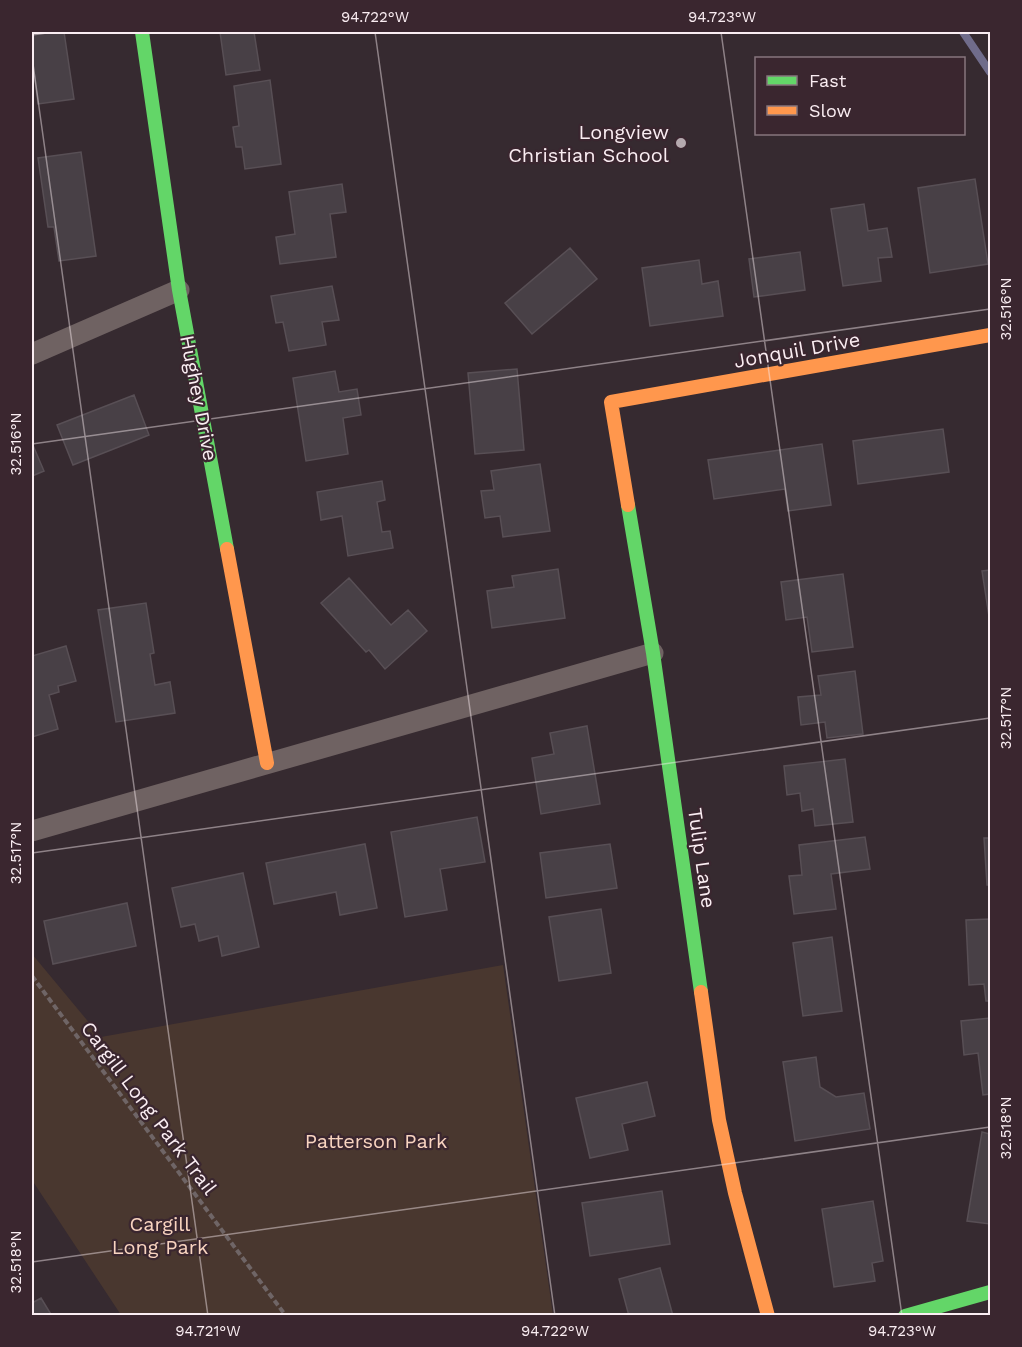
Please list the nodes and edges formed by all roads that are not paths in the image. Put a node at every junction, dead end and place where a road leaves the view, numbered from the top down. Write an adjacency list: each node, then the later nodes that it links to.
1 (142, 32): 2 (street, Hughey Drive)
2 (179, 290): 4 (street); 7 (street, Hughey Drive)
3 (990, 335): 5 (street, Jonquil Drive)
4 (32, 354)
5 (610, 402): 6 (street, Tulip Lane)
6 (653, 653): 7 (street); 10 (street, Tulip Lane)
7 (267, 763): 8 (street)
8 (32, 831)
9 (990, 1292): 11 (street)
10 (768, 1316)
11 (905, 1316)

